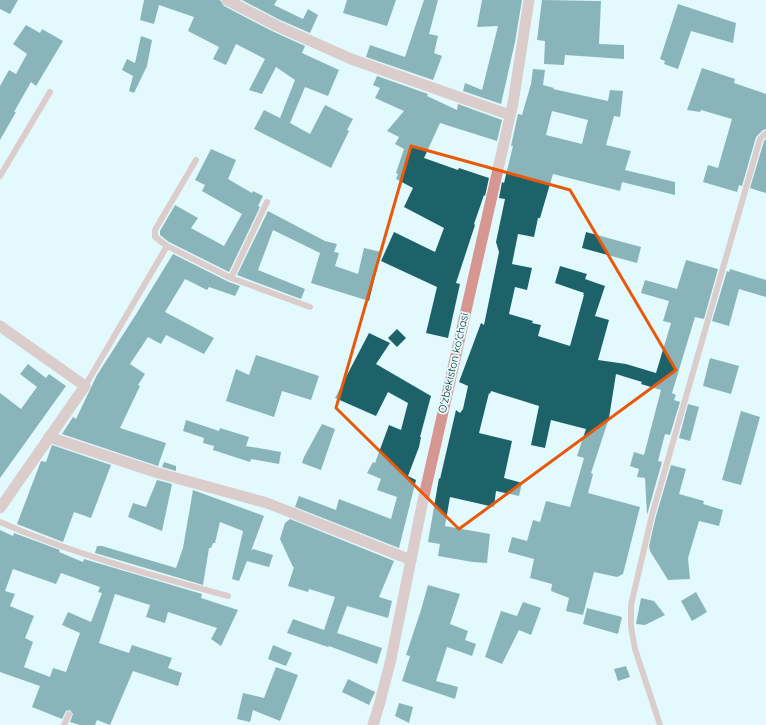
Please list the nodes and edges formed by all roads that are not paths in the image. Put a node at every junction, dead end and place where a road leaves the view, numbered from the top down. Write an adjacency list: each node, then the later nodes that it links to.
1 (227, 0): 4 (street)
2 (529, 0): 4 (street, O'zbekiston ko'chasi)
3 (50, 92): 7 (lane)
4 (510, 115): 17 (street, O'zbekiston ko'chasi)
5 (766, 133): 22 (lane)
6 (196, 160): 9 (lane)
7 (0, 176)
8 (267, 202): 10 (lane)
9 (167, 246): 10 (lane); 13 (lane)
10 (231, 278): 11 (lane)
11 (310, 307)
12 (0, 326): 13 (street)
13 (85, 386): 14 (street)
14 (49, 437): 15 (street); 17 (street)
15 (0, 508)
16 (0, 522): 18 (lane)
17 (412, 560): 21 (street, O'zbekiston ko'chasi)
18 (228, 596)
19 (69, 714): 20 (lane)
20 (64, 725)
21 (373, 725)
22 (660, 725)

